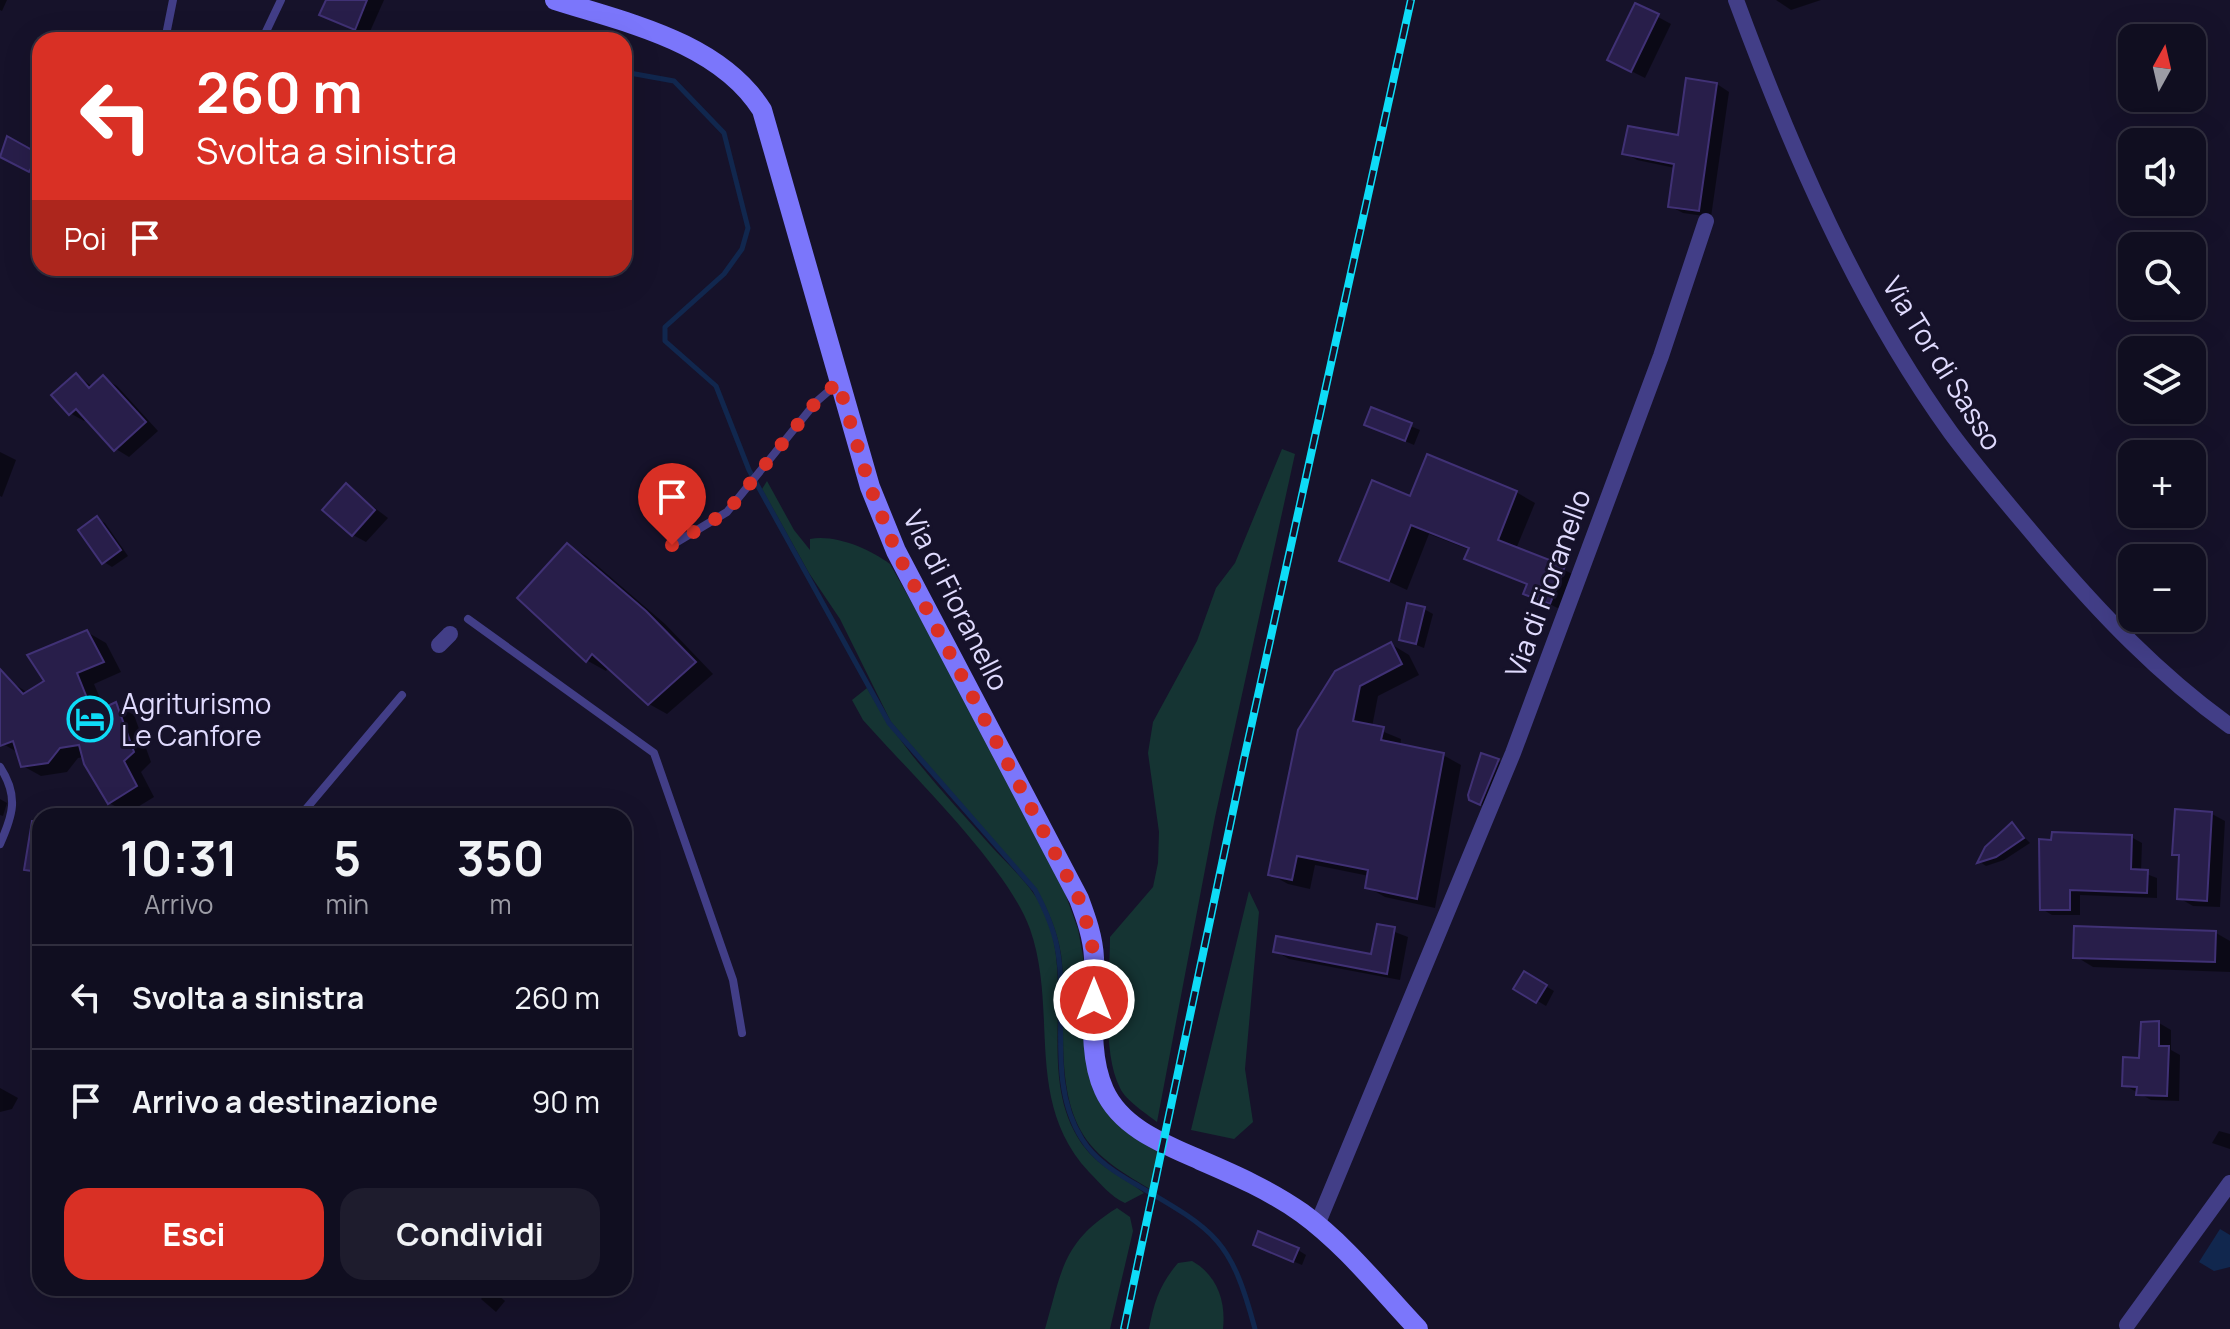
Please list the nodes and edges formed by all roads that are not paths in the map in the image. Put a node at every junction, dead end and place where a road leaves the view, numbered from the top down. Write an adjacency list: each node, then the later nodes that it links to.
1 (173, 0): 5 (lane)
2 (281, 0): 6 (lane)
3 (555, 0): 8 (street, Via di Fioranello)
4 (1736, 0): 12 (street, Via Tor di Sasso)
5 (167, 32)
6 (266, 32)
7 (1706, 221): 18 (street, Via di Fioranello)
8 (838, 382): 9 (lane); 18 (street, Via di Fioranello)
9 (672, 545)
10 (468, 619): 16 (lane)
11 (402, 695): 14 (lane)
12 (2230, 726)
13 (0, 767): 15 (lane)
14 (307, 808)
15 (0, 844)
16 (742, 1033)
17 (2230, 1183): 19 (street)
18 (1317, 1225): 20 (street, Via di Fioranello)
19 (2127, 1325)
20 (1418, 1329)

